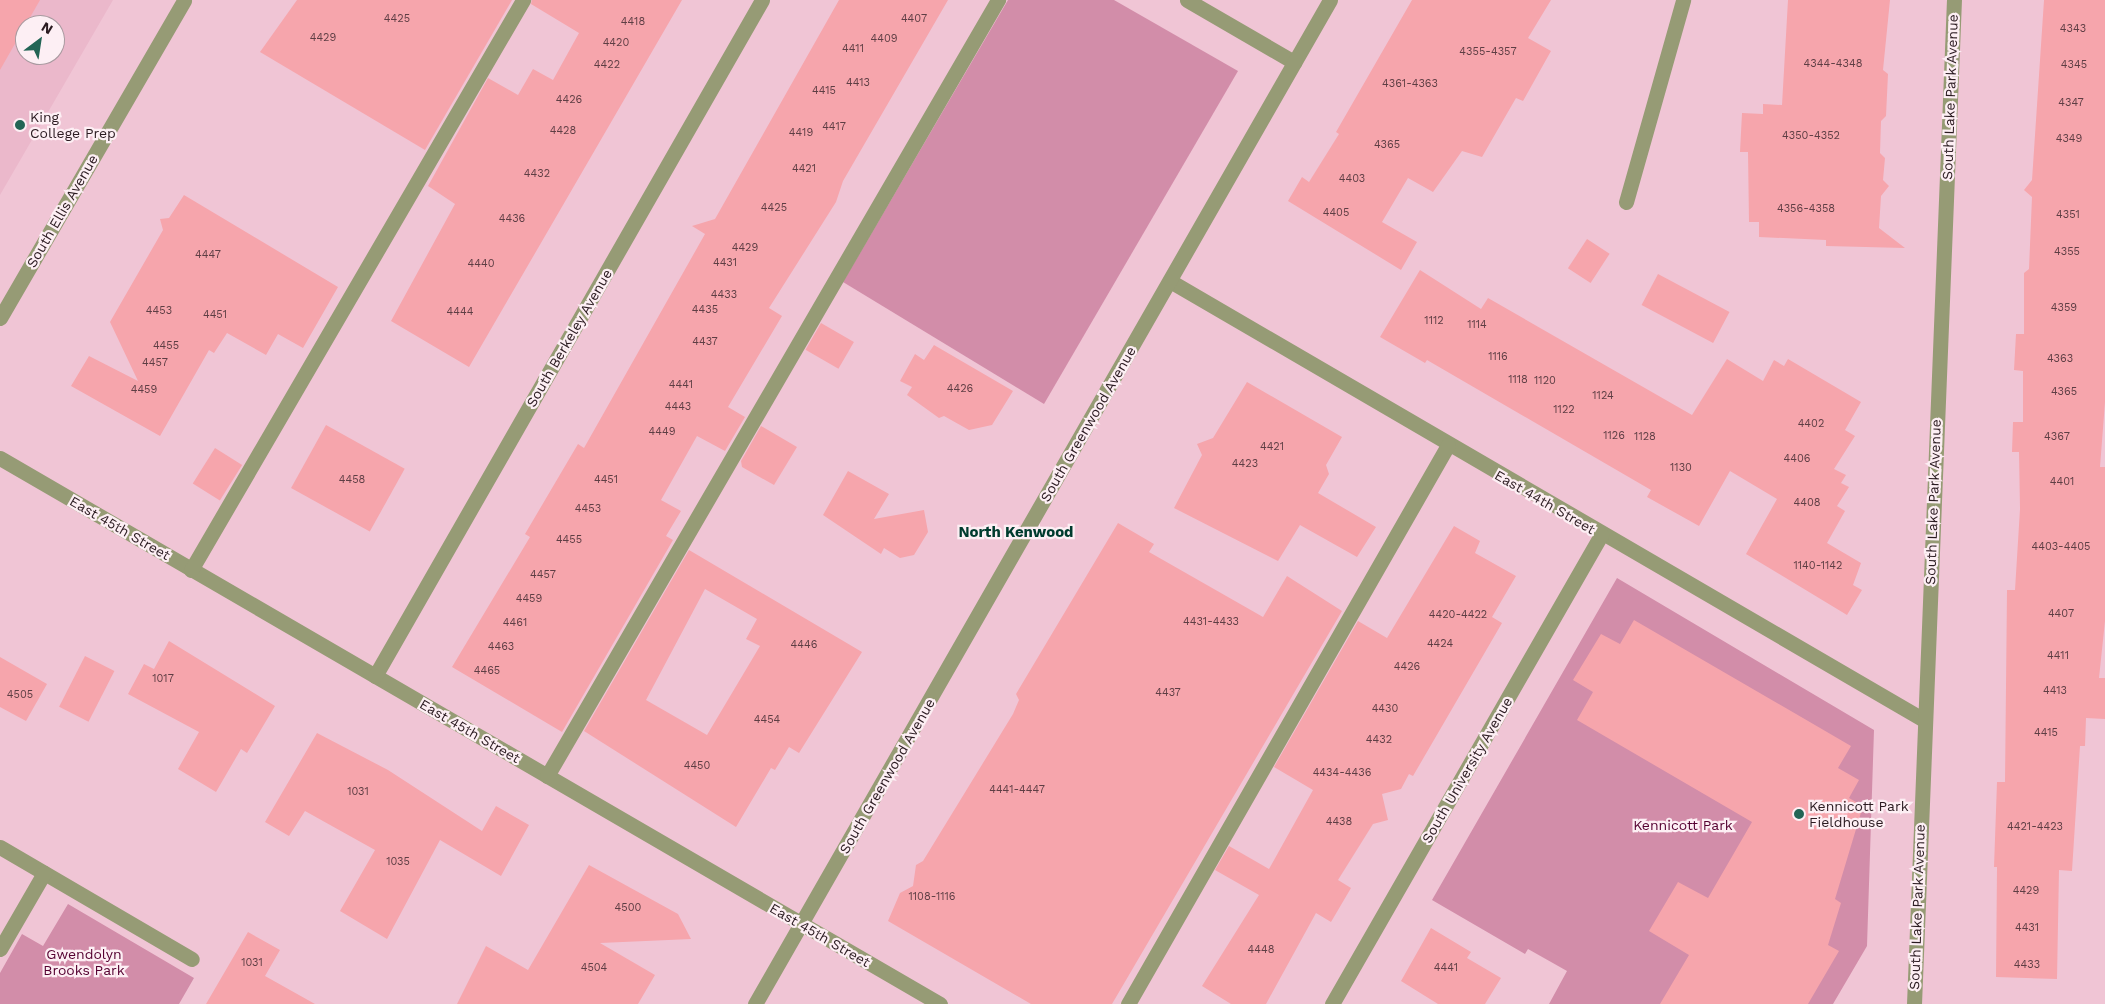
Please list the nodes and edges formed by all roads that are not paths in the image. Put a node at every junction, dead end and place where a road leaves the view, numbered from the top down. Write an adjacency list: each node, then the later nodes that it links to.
1 (184, 0): 12 (street, South Ellis Avenue)
2 (523, 0): 16 (street)
3 (762, 0): 17 (street, South Berkeley Avenue)
4 (998, 0): 19 (street)
5 (1187, 0): 9 (street)
6 (1330, 0): 9 (street, South Greenwood Avenue)
7 (1683, 0): 10 (street)
8 (1954, 0): 18 (street, South Lake Park Avenue)
9 (1294, 62): 11 (street, South Greenwood Avenue)
10 (1626, 202)
11 (1170, 281): 13 (street, East 44th Street); 22 (street, South Greenwood Avenue)
12 (0, 318)
13 (1448, 445): 15 (street, East 44th Street); 27 (street)
14 (0, 458): 16 (street, East 45th Street)
15 (1602, 535): 18 (street, East 44th Street); 28 (street, South University Avenue)
16 (191, 570): 17 (street, East 45th Street)
17 (376, 676): 19 (street, East 45th Street)
18 (1924, 720): 29 (street, South Lake Park Avenue)
19 (547, 776): 22 (street, East 45th Street)
20 (0, 847): 21 (street)
21 (44, 873): 23 (street); 24 (street)
22 (802, 924): 25 (street, South Greenwood Avenue); 26 (street, East 45th Street)
23 (0, 949)
24 (192, 959)
25 (755, 1004)
26 (940, 1004)
27 (1128, 1004)
28 (1332, 1004)
29 (1914, 1004)

